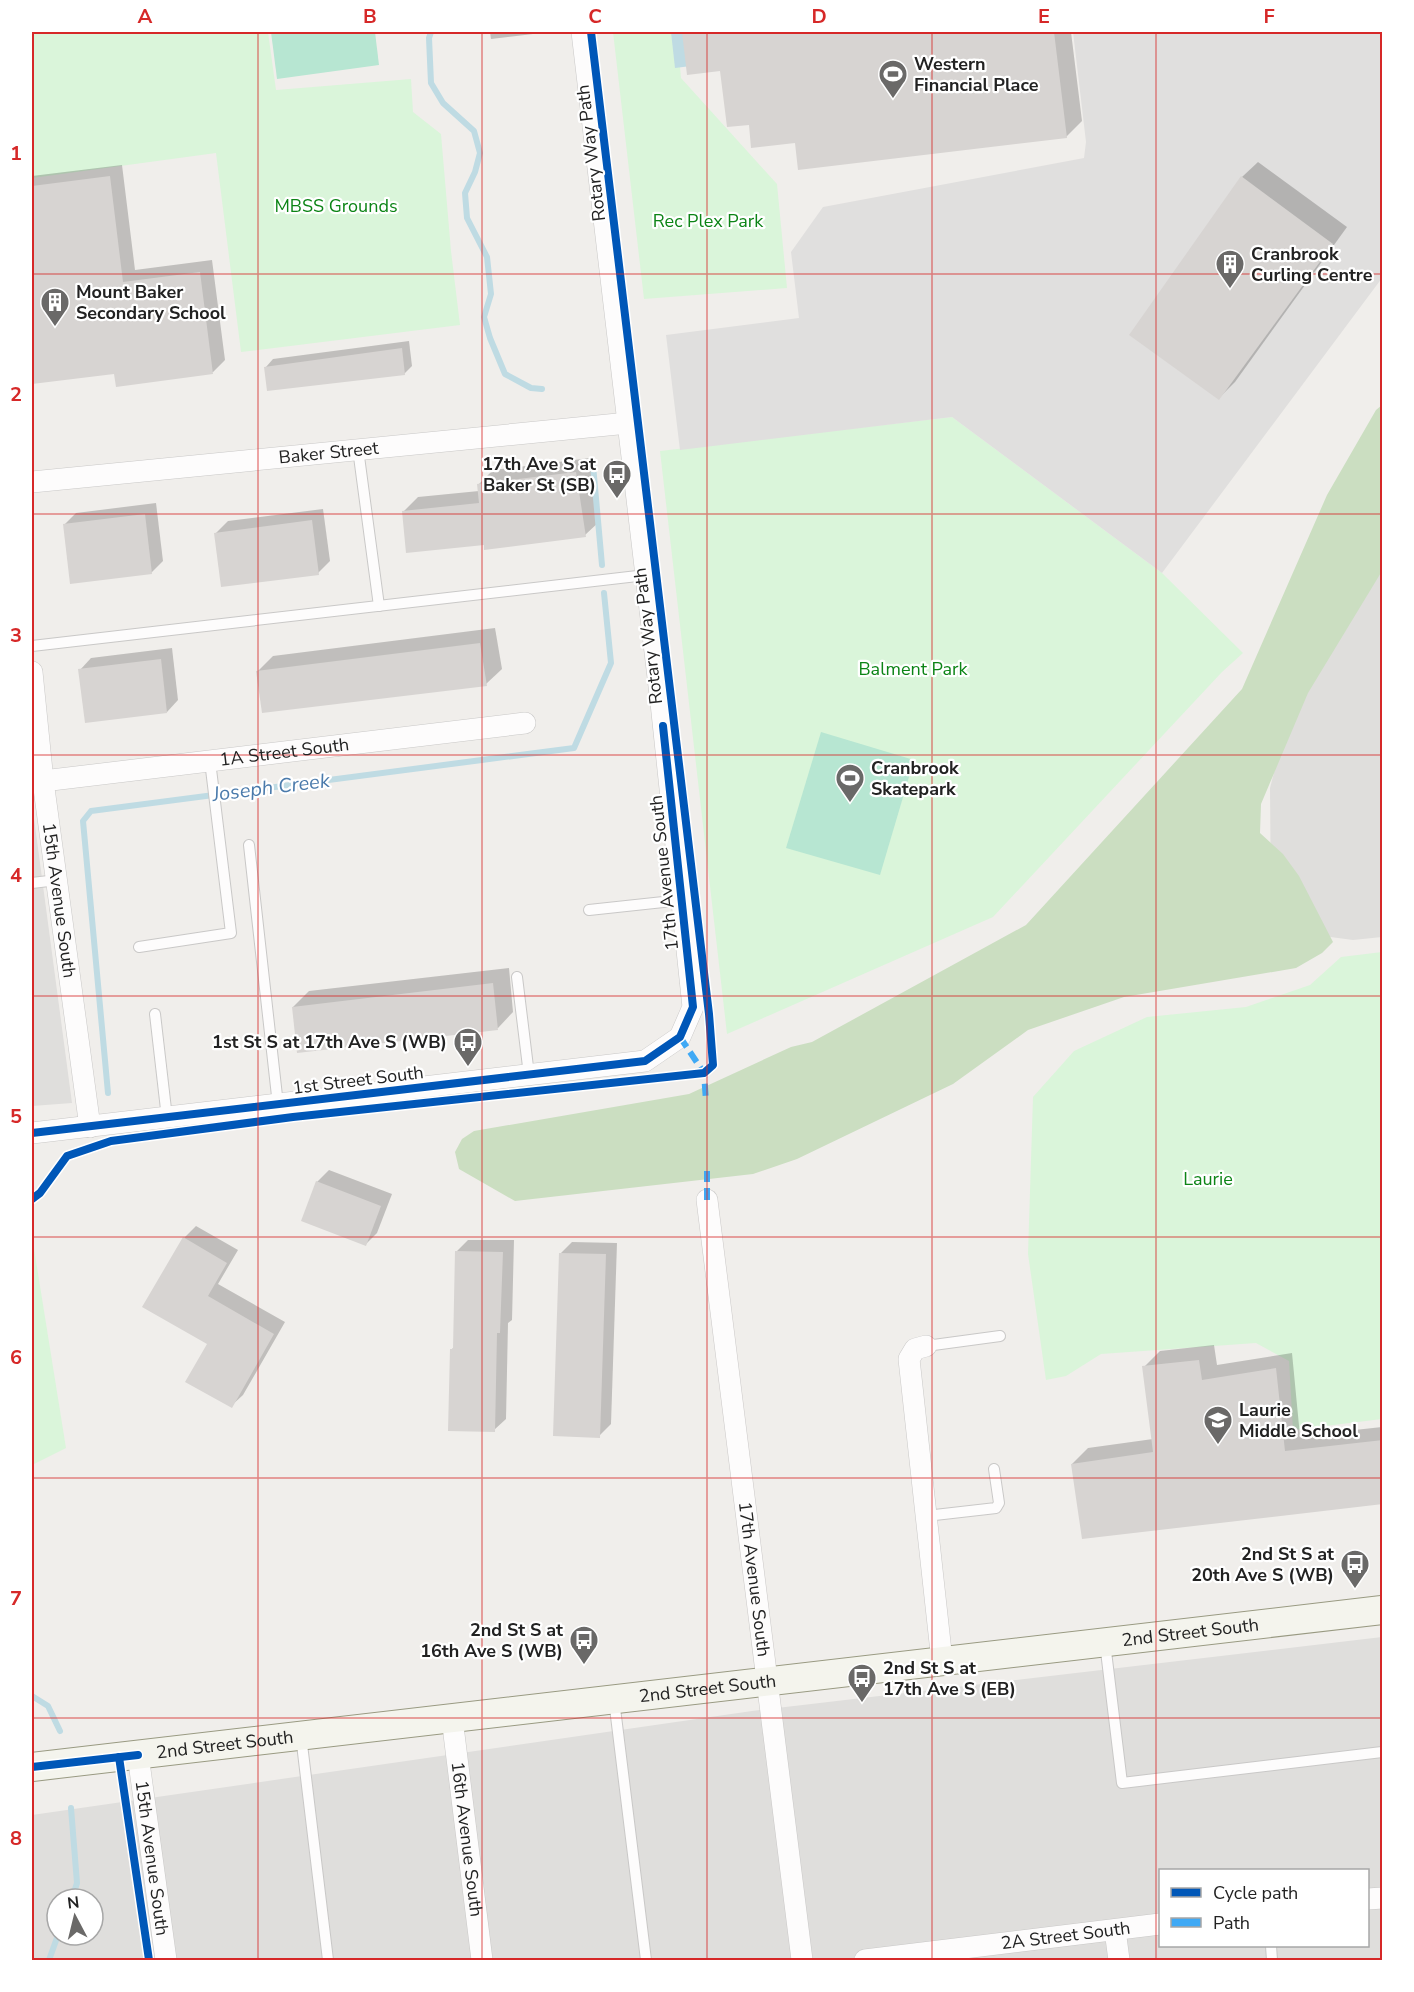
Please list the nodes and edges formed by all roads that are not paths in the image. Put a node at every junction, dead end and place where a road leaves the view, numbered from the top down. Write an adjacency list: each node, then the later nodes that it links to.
1 (582, 32): 2 (street, 17th Avenue South)
2 (628, 423): 3 (street, Baker Street); 5 (street, 17th Avenue South)
3 (358, 449): 4 (street, Baker Street); 6 (lane)
4 (32, 482)
5 (646, 575): 6 (lane); 15 (street, 17th Avenue South)
6 (379, 606): 7 (lane)
7 (32, 646)
8 (32, 672): 11 (street, 15th Avenue South)
9 (525, 723): 10 (street, 1A Street South)
10 (210, 761): 11 (street, 1A Street South); 17 (lane)
11 (43, 781): 13 (street, 15th Avenue South)
12 (249, 845): 22 (lane)
13 (57, 880): 14 (lane); 24 (street, 15th Avenue South)
14 (32, 883)
15 (682, 900): 16 (lane); 20 (street, 17th Avenue South)
16 (589, 910)
17 (139, 947)
18 (517, 976): 21 (lane)
19 (155, 1014): 23 (lane)
20 (680, 1037): 21 (street, 1st Street South)
21 (529, 1075): 22 (street, 1st Street South)
22 (278, 1105): 23 (street, 1st Street South)
23 (167, 1118): 24 (street, 1st Street South)
24 (90, 1127): 25 (street, 1st Street South)
25 (32, 1133)
26 (707, 1200): 34 (street, 17th Avenue South)
27 (1000, 1336): 28 (lane)
28 (926, 1346): 30 (street)
29 (994, 1469): 30 (lane)
30 (926, 1516): 33 (street)
31 (1383, 1610): 32 (main road, 2nd Street South)
32 (1105, 1642): 33 (main road, 2nd Street South); 38 (lane)
33 (942, 1661): 34 (main road, 2nd Street South)
34 (767, 1682): 35 (main road, 2nd Street South); 48 (street, 17th Avenue South)
35 (614, 1699): 36 (main road, 2nd Street South); 47 (lane)
36 (452, 1718): 37 (main road, 2nd Street South); 46 (street, 16th Avenue South)
37 (302, 1736): 39 (main road, 2nd Street South); 45 (lane)
38 (1383, 1752)
39 (138, 1755): 40 (main road, 2nd Street South); 44 (street, 15th Avenue South)
40 (32, 1767)
41 (1159, 1924): 42 (street, 2A Street South)
42 (1115, 1930): 43 (street, 2A Street South); 50 (street)
43 (958, 1955): 49 (street, 2A Street South)
44 (166, 1960)
45 (328, 1960)
46 (482, 1960)
47 (646, 1960)
48 (802, 1960)
49 (865, 1960)
50 (1119, 1960)

